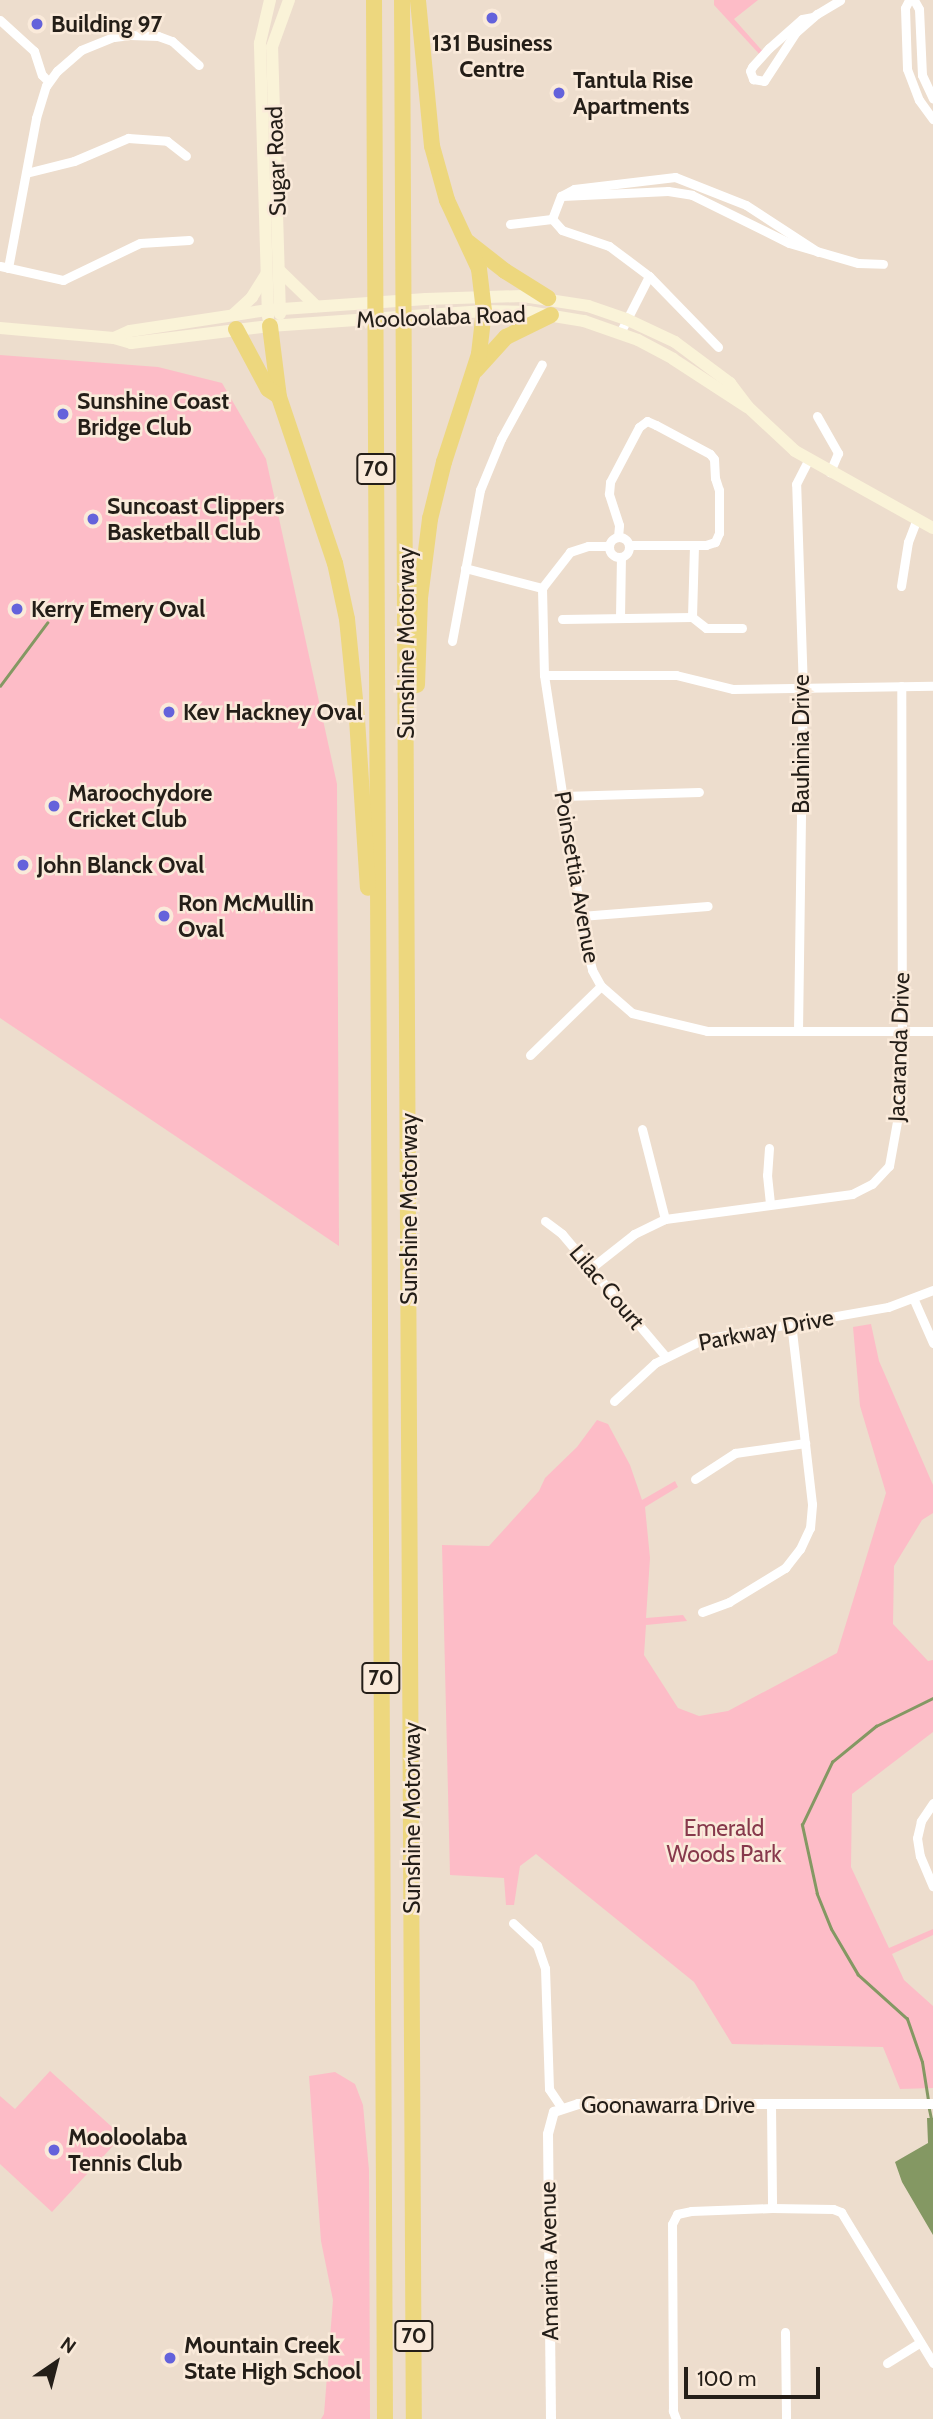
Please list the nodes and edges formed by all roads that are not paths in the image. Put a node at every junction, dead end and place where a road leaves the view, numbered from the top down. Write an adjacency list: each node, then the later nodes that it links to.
1 (270, 0): 26 (main road, Sugar Road)
2 (289, 0): 25 (main road, Sugar Road)
3 (374, 0): 69 (highway, Sunshine Motorway / 70)
4 (402, 0): 66 (highway, Sunshine Motorway / 70)
5 (418, 0): 21 (highway)
6 (840, 0): 9 (street)
7 (909, 0): 14 (street)
8 (915, 0): 13 (street)
9 (813, 17): 9 (street)
10 (0, 20): 12 (street)
11 (199, 65): 12 (street)
12 (48, 81): 16 (street)
13 (933, 99)
14 (933, 119)
15 (186, 156): 16 (street)
16 (26, 173): 24 (street)
17 (561, 195): 18 (street); 22 (street); 22 (street)
18 (552, 219): 19 (street); 27 (street)
19 (510, 224)
20 (189, 240): 24 (street)
21 (468, 242): 28 (highway); 29 (highway)
22 (818, 252): 23 (street)
23 (883, 264)
24 (4, 267)
25 (279, 270): 30 (main road); 32 (main road, Sugar Road)
26 (266, 275): 32 (main road, Sugar Road); 34 (main road)
27 (649, 276): 33 (street); 37 (street)
28 (548, 298): 29 (main road, Mooloolaba Road); 33 (main road, Mooloolaba Road)
29 (484, 303): 30 (main road, Mooloolaba Road); 31 (main road, Mooloolaba Road); 32 (main road, Mooloolaba Road); 39 (highway)
30 (316, 306): 32 (main road, Mooloolaba Road)
31 (551, 315): 36 (main road, Mooloolaba Road); 39 (highway)
32 (274, 317): 34 (main road, Mooloolaba Road); 40 (highway)
33 (626, 319): 36 (street); 41 (main road, Mooloolaba Road)
34 (234, 322): 35 (main road, Mooloolaba Road); 40 (highway)
35 (0, 328)
36 (621, 333): 41 (main road, Mooloolaba Road)
37 (718, 347)
38 (542, 364): 52 (street)
39 (474, 371): 66 (highway)
40 (279, 397): 69 (highway)
41 (748, 407): 43 (main road)
42 (817, 416): 44 (street)
43 (808, 460): 44 (main road); 63 (street, Bauhinia Drive)
44 (830, 472): 45 (main road)
45 (917, 519): 46 (main road); 53 (street)
46 (933, 528)
47 (618, 537): 48 (street); 49 (street); 50 (street)
48 (609, 545): 51 (street); 54 (street)
49 (629, 545): 50 (street); 51 (street)
50 (694, 545): 55 (street)
51 (621, 557): 56 (street)
52 (465, 568): 54 (street); 59 (street)
53 (901, 586)
54 (542, 588): 60 (street, Poinsettia Avenue)
55 (692, 617): 56 (street); 58 (street)
56 (620, 618): 57 (street)
57 (562, 619)
58 (742, 628)
59 (452, 641)
60 (544, 675): 63 (street); 65 (street, Poinsettia Avenue)
61 (901, 686): 62 (street); 63 (street); 72 (street, Jacaranda Drive)
62 (933, 686)
63 (803, 690): 71 (street, Bauhinia Drive)
64 (699, 792): 65 (street)
65 (563, 796): 68 (street, Poinsettia Avenue)
66 (407, 834): 102 (highway, Sunshine Motorway / 70)
67 (708, 906): 68 (street)
68 (581, 916): 70 (street, Poinsettia Avenue)
69 (378, 937): 101 (highway, Sunshine Motorway / 70)
70 (601, 986): 71 (street, Poinsettia Avenue); 74 (street)
71 (798, 1031): 72 (street, Poinsettia Avenue)
72 (902, 1031): 73 (street, Poinsettia Avenue); 77 (street, Jacaranda Drive)
73 (933, 1031)
74 (530, 1055)
75 (642, 1129): 78 (street)
76 (769, 1148): 77 (street)
77 (770, 1204): 78 (street, Jacaranda Drive)
78 (665, 1219): 80 (street, Jacaranda Drive)
79 (545, 1221): 80 (street, Lilac Court)
80 (591, 1268): 85 (street, Lilac Court)
81 (933, 1290): 82 (street, Parkway Drive)
82 (914, 1300): 83 (street, Parkway Drive); 84 (street)
83 (792, 1323): 85 (street, Parkway Drive); 87 (street)
84 (933, 1343)
85 (665, 1356): 86 (street, Parkway Drive)
86 (614, 1401)
87 (804, 1443): 88 (street); 89 (street)
88 (695, 1479)
89 (702, 1612)
90 (933, 1803): 91 (street)
91 (933, 1886)
92 (513, 1923): 95 (street, Goonawarra Drive)
93 (929, 2104): 94 (street, Goonawarra Drive)
94 (771, 2105): 95 (street, Goonawarra Drive); 96 (street)
95 (561, 2107): 103 (street, Amarina Avenue)
96 (772, 2208): 98 (street); 104 (street)
97 (785, 2332): 105 (street)
98 (920, 2342): 99 (street); 100 (street)
99 (887, 2363)
100 (933, 2363)
101 (385, 2419)
102 (414, 2419)
103 (551, 2419)
104 (676, 2419)
105 (786, 2419)

